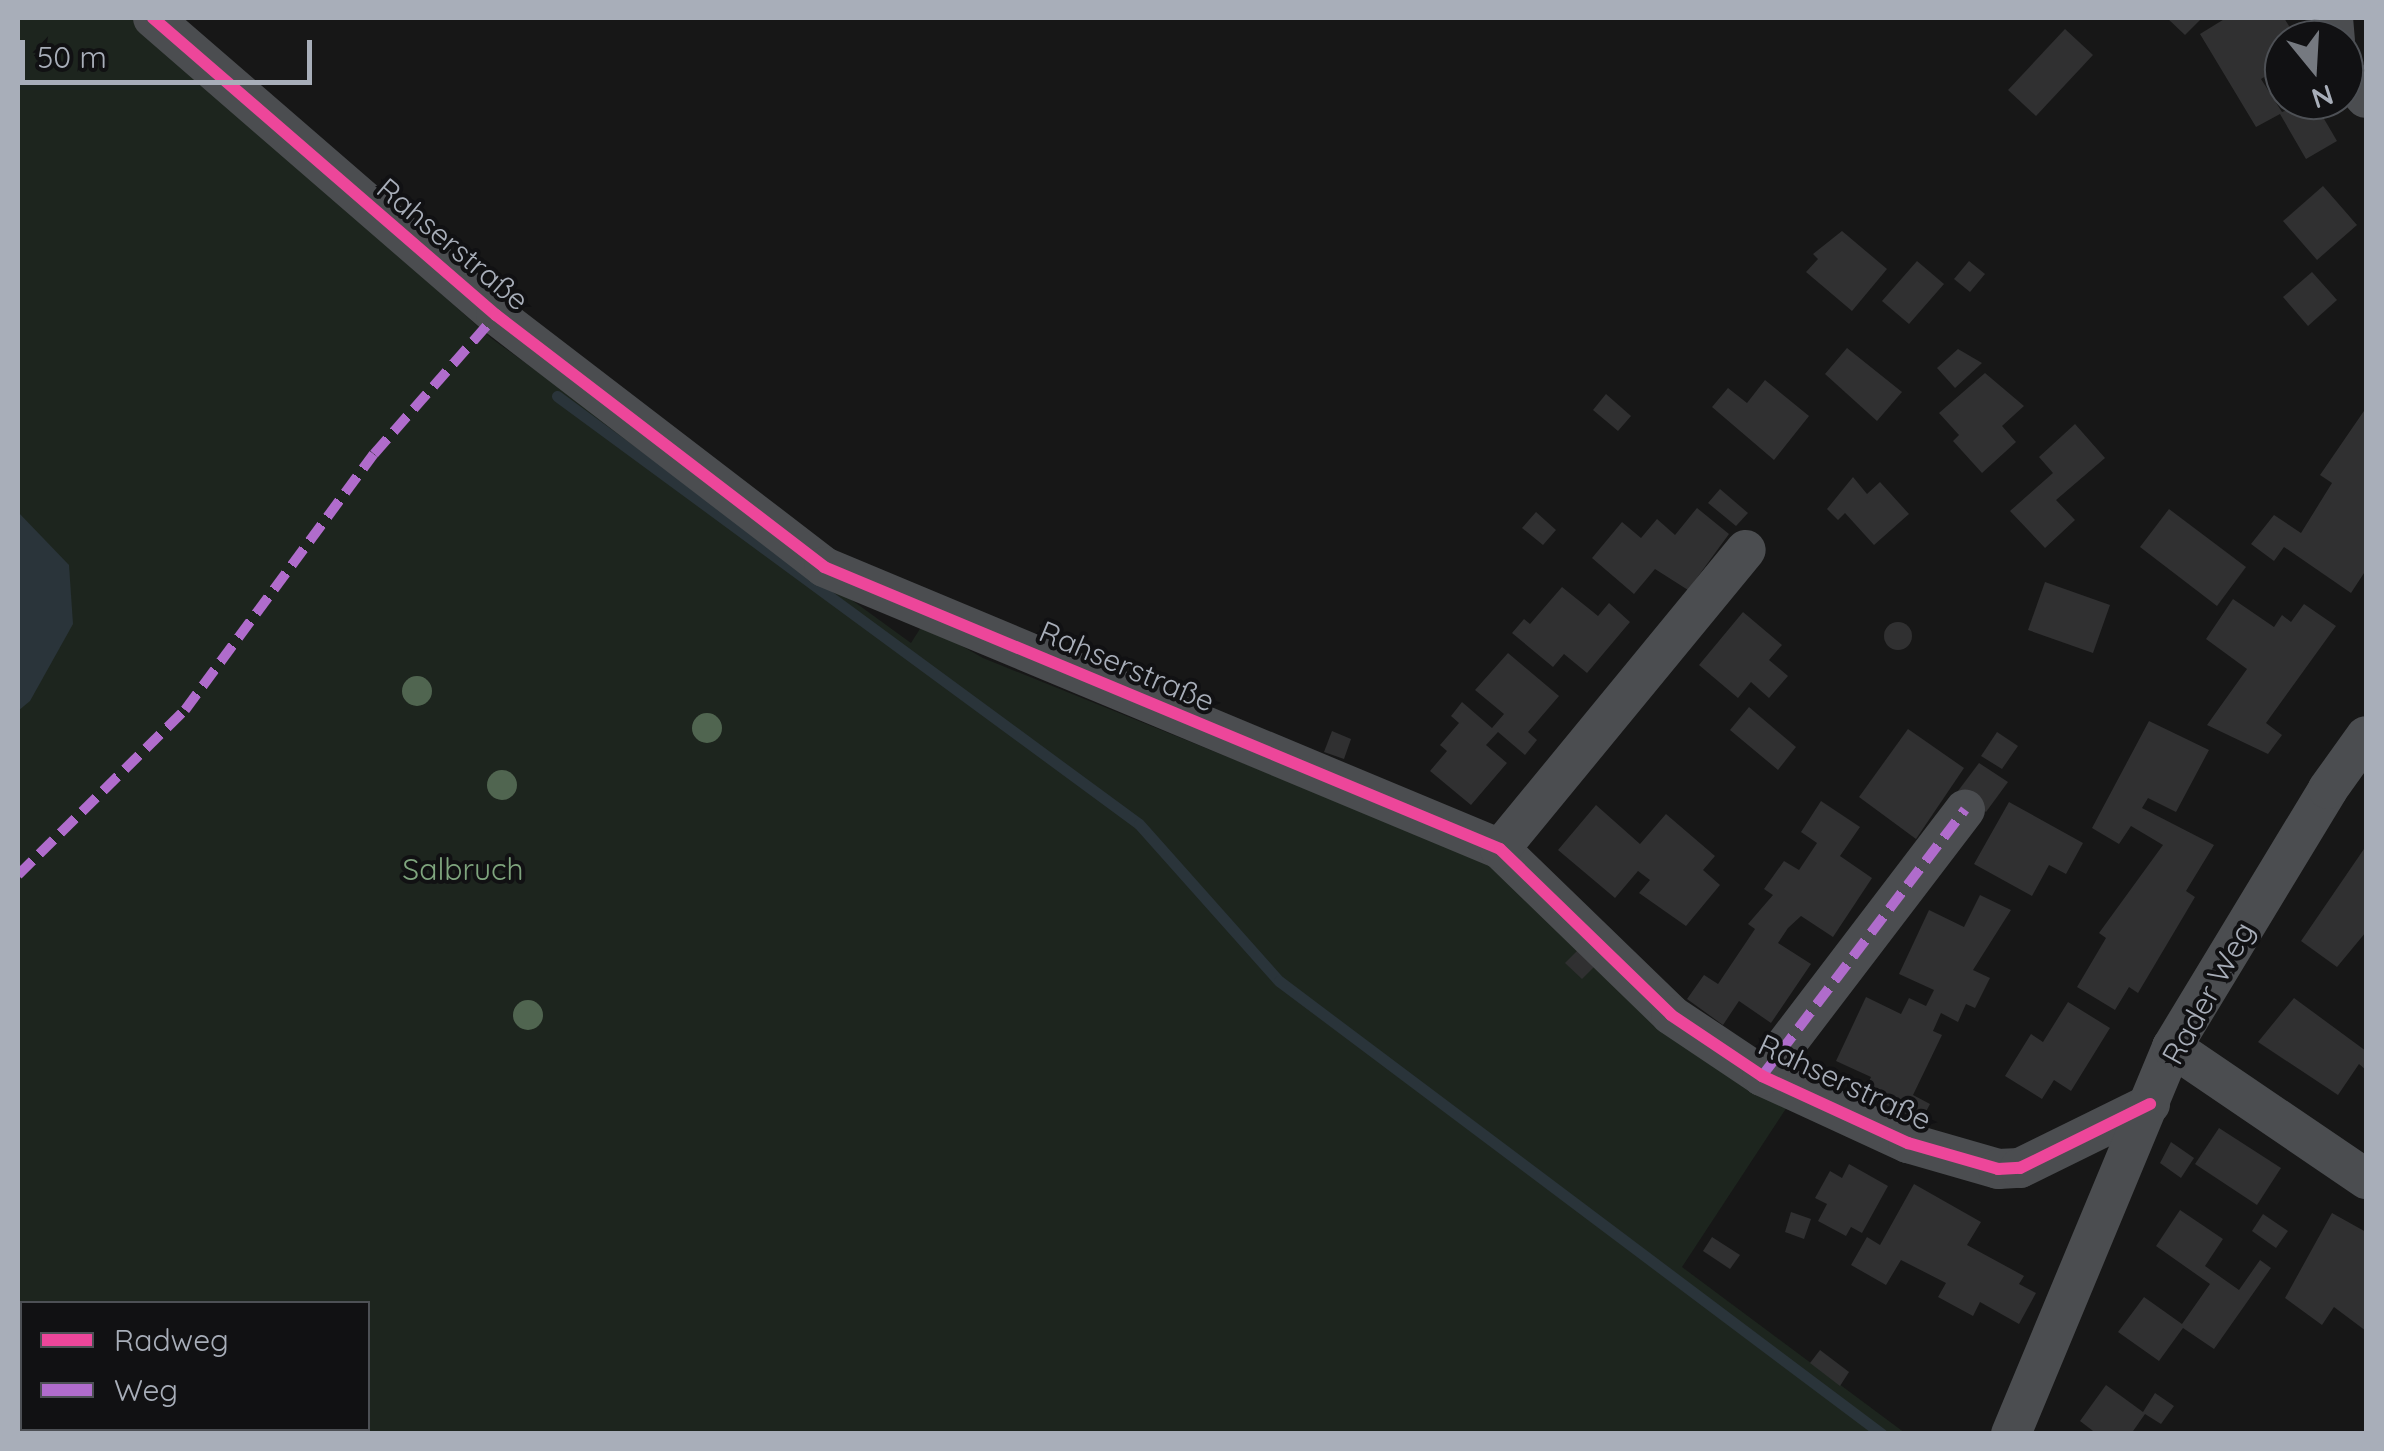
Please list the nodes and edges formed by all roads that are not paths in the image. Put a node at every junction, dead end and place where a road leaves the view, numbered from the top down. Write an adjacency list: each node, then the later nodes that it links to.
1 (153, 18): 5 (street, Rahserstraße)
2 (1746, 550): 5 (street)
3 (2366, 736): 6 (street, Rader Weg)
4 (1965, 810): 7 (street, Rahserstraße)
5 (1500, 849): 7 (street, Rahserstraße)
6 (2172, 1048): 8 (street, Rader Weg); 9 (street)
7 (1762, 1076): 8 (street, Rahserstraße)
8 (2150, 1104): 10 (street, Rader Weg)
9 (2366, 1180)
10 (2011, 1434)

